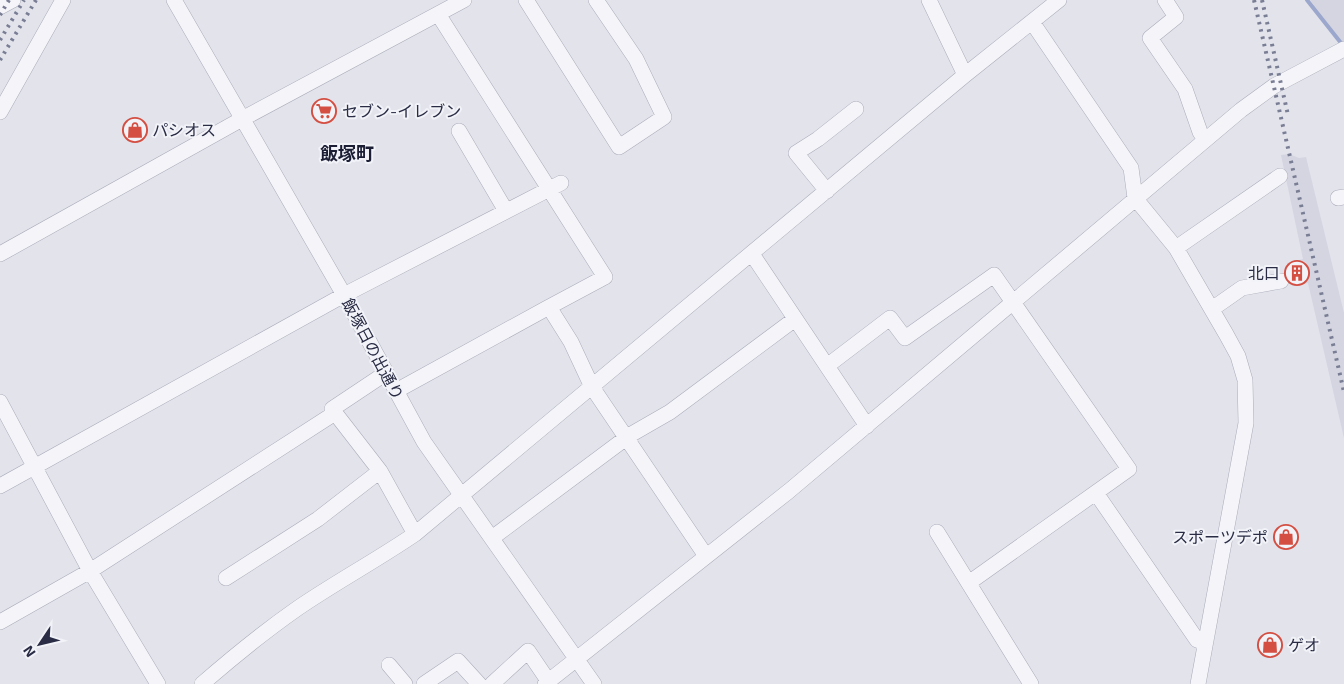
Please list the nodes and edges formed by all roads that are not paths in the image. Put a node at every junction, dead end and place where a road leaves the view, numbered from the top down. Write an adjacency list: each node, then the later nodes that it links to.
1 (13, 0): 10 (street)
2 (63, 0): 16 (street)
3 (174, 0): 17 (street, 飯塚日の出通り)
4 (464, 0): 11 (street)
5 (526, 0): 6 (street)
6 (596, 0)
7 (929, 0): 14 (street)
8 (1059, 0): 12 (street)
9 (1165, 0): 19 (street)
10 (0, 7)
11 (438, 14): 17 (street); 21 (street)
12 (1032, 22): 14 (street); 23 (street)
13 (1344, 49): 19 (street)
14 (966, 75): 22 (street)
15 (856, 108): 22 (street)
16 (0, 112)
17 (242, 119): 26 (street); 29 (street, 飯塚日の出通り)
18 (459, 131): 24 (street)
19 (1205, 140): 23 (street)
20 (1280, 176): 25 (street)
21 (555, 186): 24 (street); 31 (street)
22 (827, 191): 27 (street)
23 (1135, 198): 25 (street); 30 (street)
24 (506, 211): 29 (street)
25 (1176, 248): 32 (street)
26 (0, 254)
27 (752, 254): 33 (street); 36 (street)
28 (1281, 281): 32 (street)
29 (344, 295): 35 (street, 飯塚日の出通り); 42 (street)
30 (1013, 303): 34 (street); 40 (street); 45 (street)
31 (549, 307): 36 (street); 37 (street)
32 (1212, 309): 55 (street)
33 (794, 319): 34 (street); 41 (street)
34 (827, 366): 40 (street)
35 (386, 373): 37 (street, 飯塚日の出通り); 39 (street)
36 (592, 387): 41 (street); 46 (street)
37 (396, 391): 46 (street, 飯塚日の出通り)
38 (0, 402): 42 (street)
39 (335, 413): 43 (street); 51 (street)
40 (867, 426): 50 (street)
41 (627, 437): 49 (street); 50 (street)
42 (35, 467): 44 (street); 51 (street)
43 (380, 471): 48 (street); 52 (street)
44 (0, 486)
45 (1096, 493): 53 (street); 55 (street)
46 (461, 497): 48 (street); 49 (street, 飯塚日の出通り)
47 (937, 532): 53 (street)
48 (415, 534): 60 (street)
49 (492, 538): 56 (street, 飯塚日の出通り)
50 (706, 556): 56 (street)
51 (90, 571): 54 (street); 59 (street)
52 (226, 578)
53 (970, 582): 66 (street)
54 (0, 622)
55 (1205, 643): 67 (street)
56 (577, 660): 58 (street); 65 (street, 飯塚日の出通り)
57 (389, 665): 61 (street)
58 (547, 683): 64 (street)
59 (158, 684)
60 (202, 684)
61 (406, 684)
62 (424, 684): 63 (street)
63 (479, 684)
64 (492, 684)
65 (594, 684)
66 (1031, 684)
67 (1198, 684)

